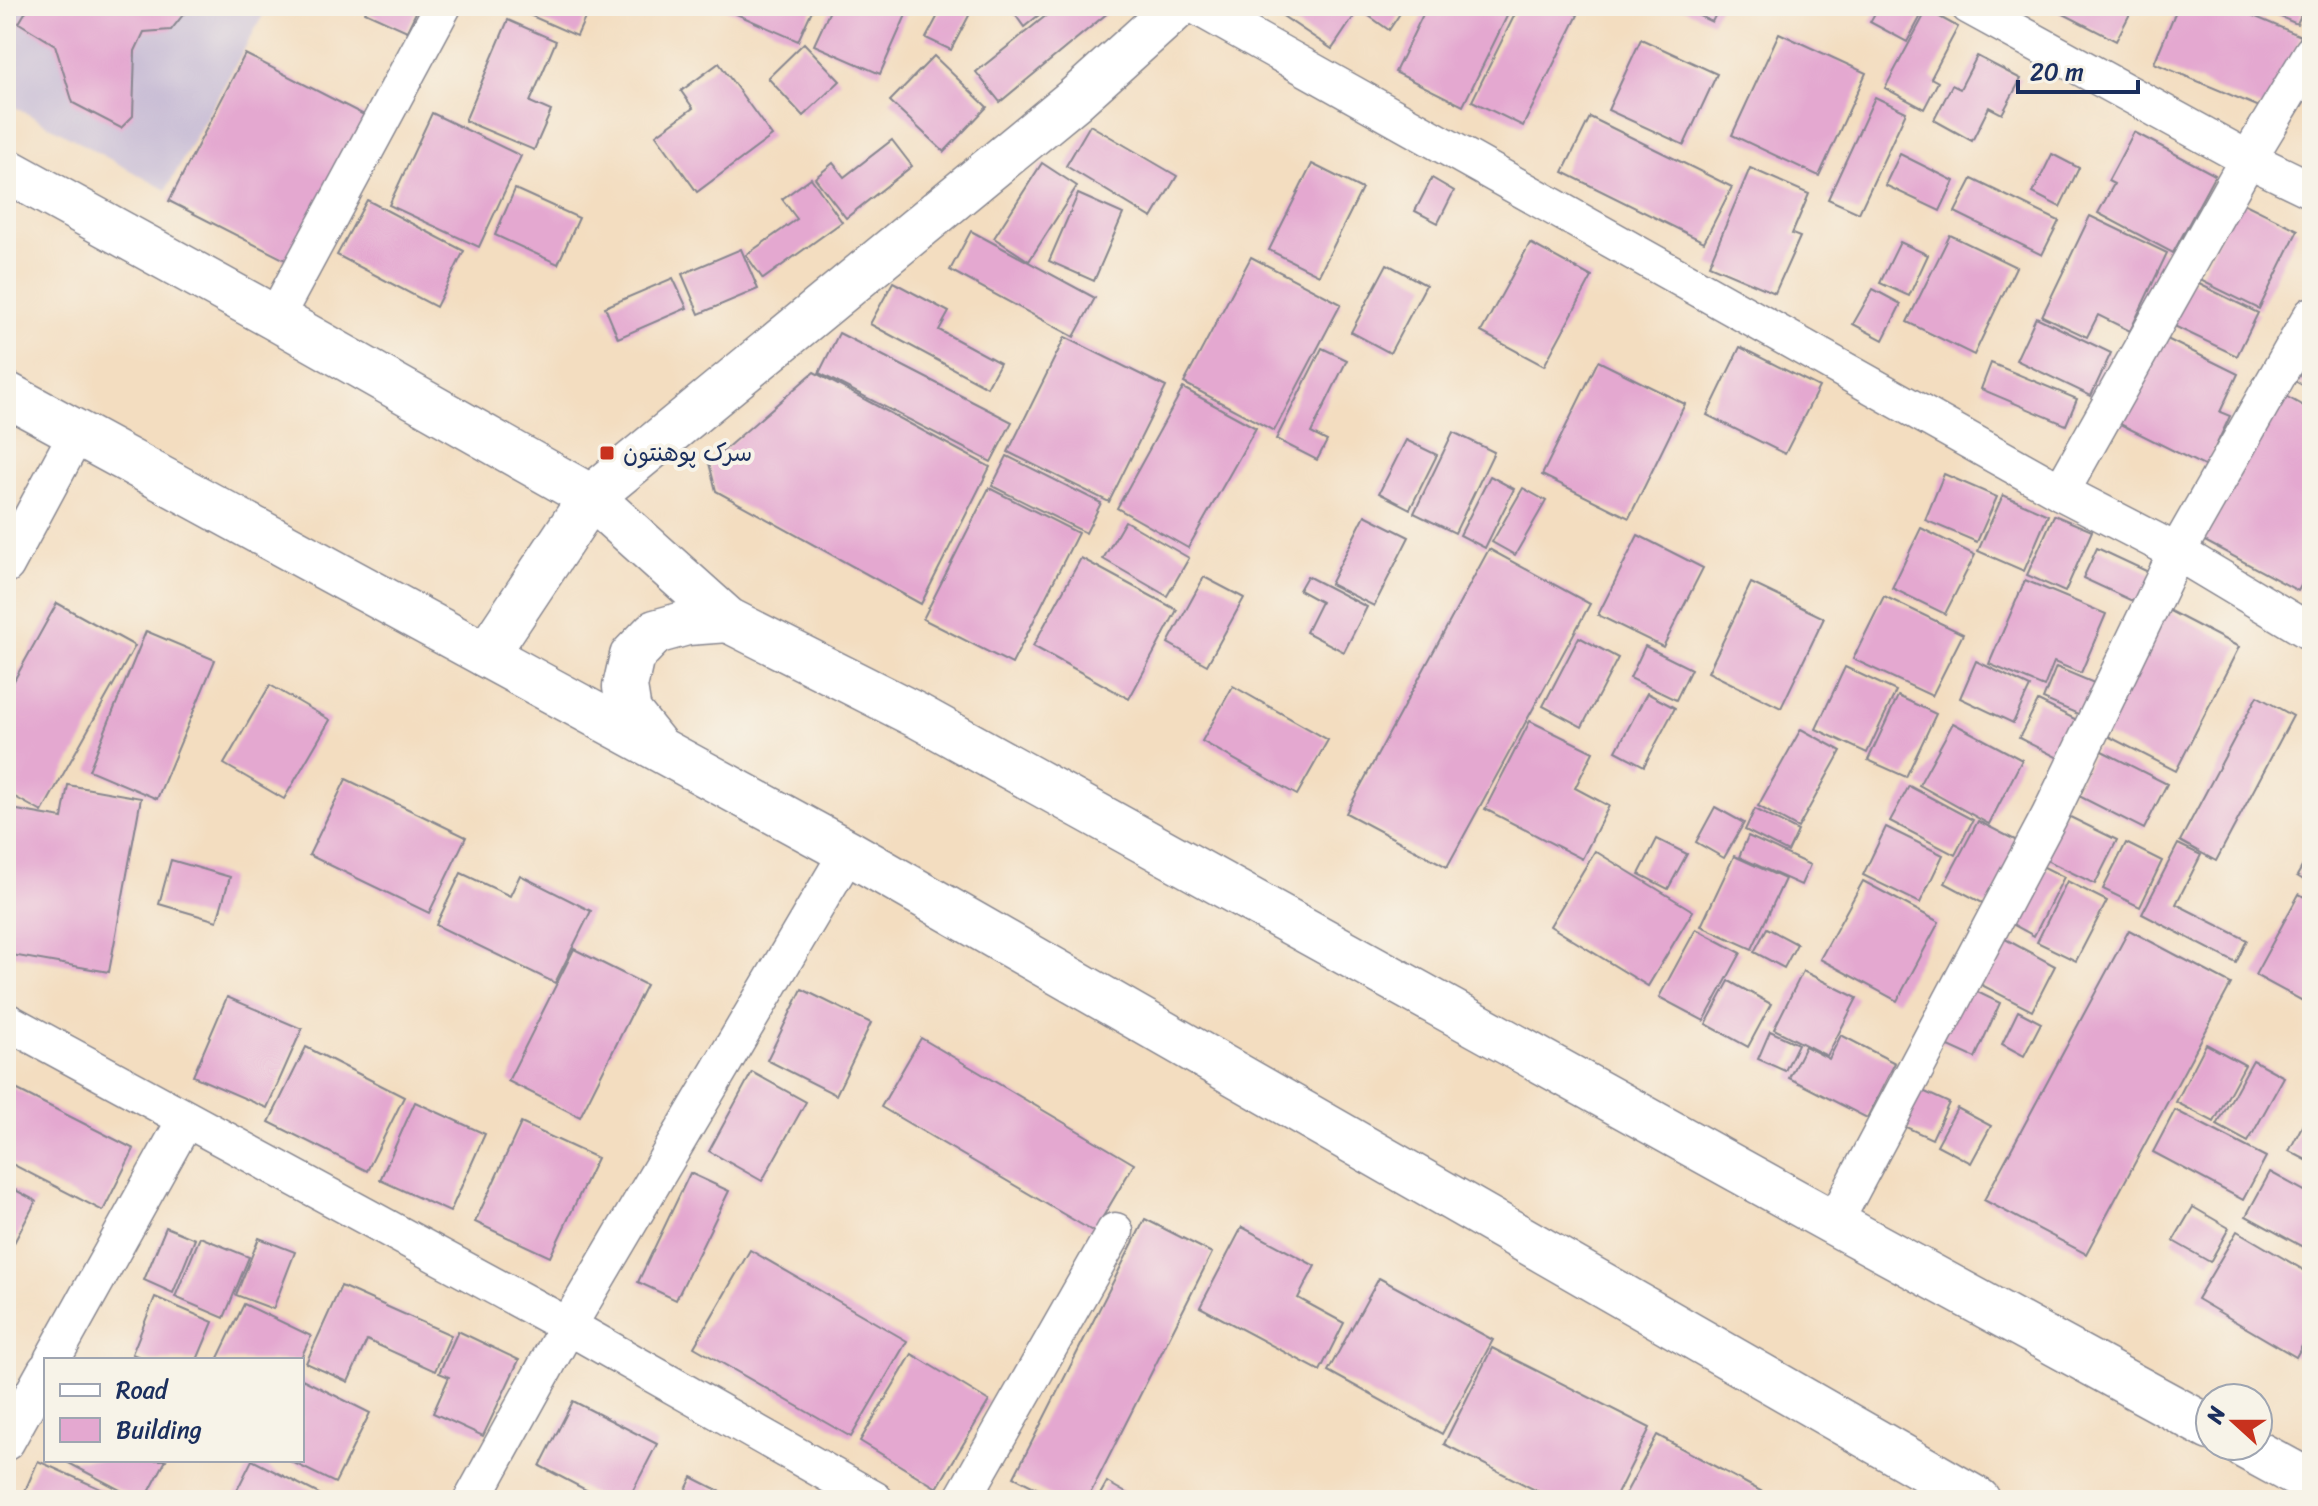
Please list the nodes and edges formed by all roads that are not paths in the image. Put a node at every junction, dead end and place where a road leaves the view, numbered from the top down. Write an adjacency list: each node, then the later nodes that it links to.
1 (443, 6): 10 (street)
2 (1178, 6): 14 (main road)
3 (1196, 6): 13 (street)
4 (1969, 6): 6 (street)
5 (2312, 53): 6 (street)
6 (2248, 159): 8 (street); 13 (street)
7 (6, 170): 10 (main road)
8 (2312, 190)
9 (2312, 315): 15 (street)
10 (275, 318): 14 (main road)
11 (6, 394): 12 (main road)
12 (77, 433): 16 (street); 19 (main road)
13 (2061, 492): 15 (street)
14 (591, 497): 17 (main road); 19 (main road)
15 (2177, 552): 18 (street); 24 (street)
16 (6, 565)
17 (728, 620): 20 (main road); 24 (main road)
18 (2312, 633)
19 (486, 655): 20 (main road)
20 (658, 749): 21 (main road)
21 (848, 852): 26 (street); 36 (main road)
22 (6, 1021): 23 (street)
23 (186, 1119): 26 (street); 27 (street)
24 (1834, 1223): 29 (main road)
25 (1115, 1231): 35 (street)
26 (568, 1326): 33 (street); 34 (street)
27 (53, 1358)
28 (44, 1374): 30 (street)
29 (2194, 1419)
30 (6, 1442)
31 (2273, 1462): 32 (main road)
32 (2312, 1483)
33 (472, 1500)
34 (875, 1500)
35 (962, 1500)
36 (1978, 1500)

